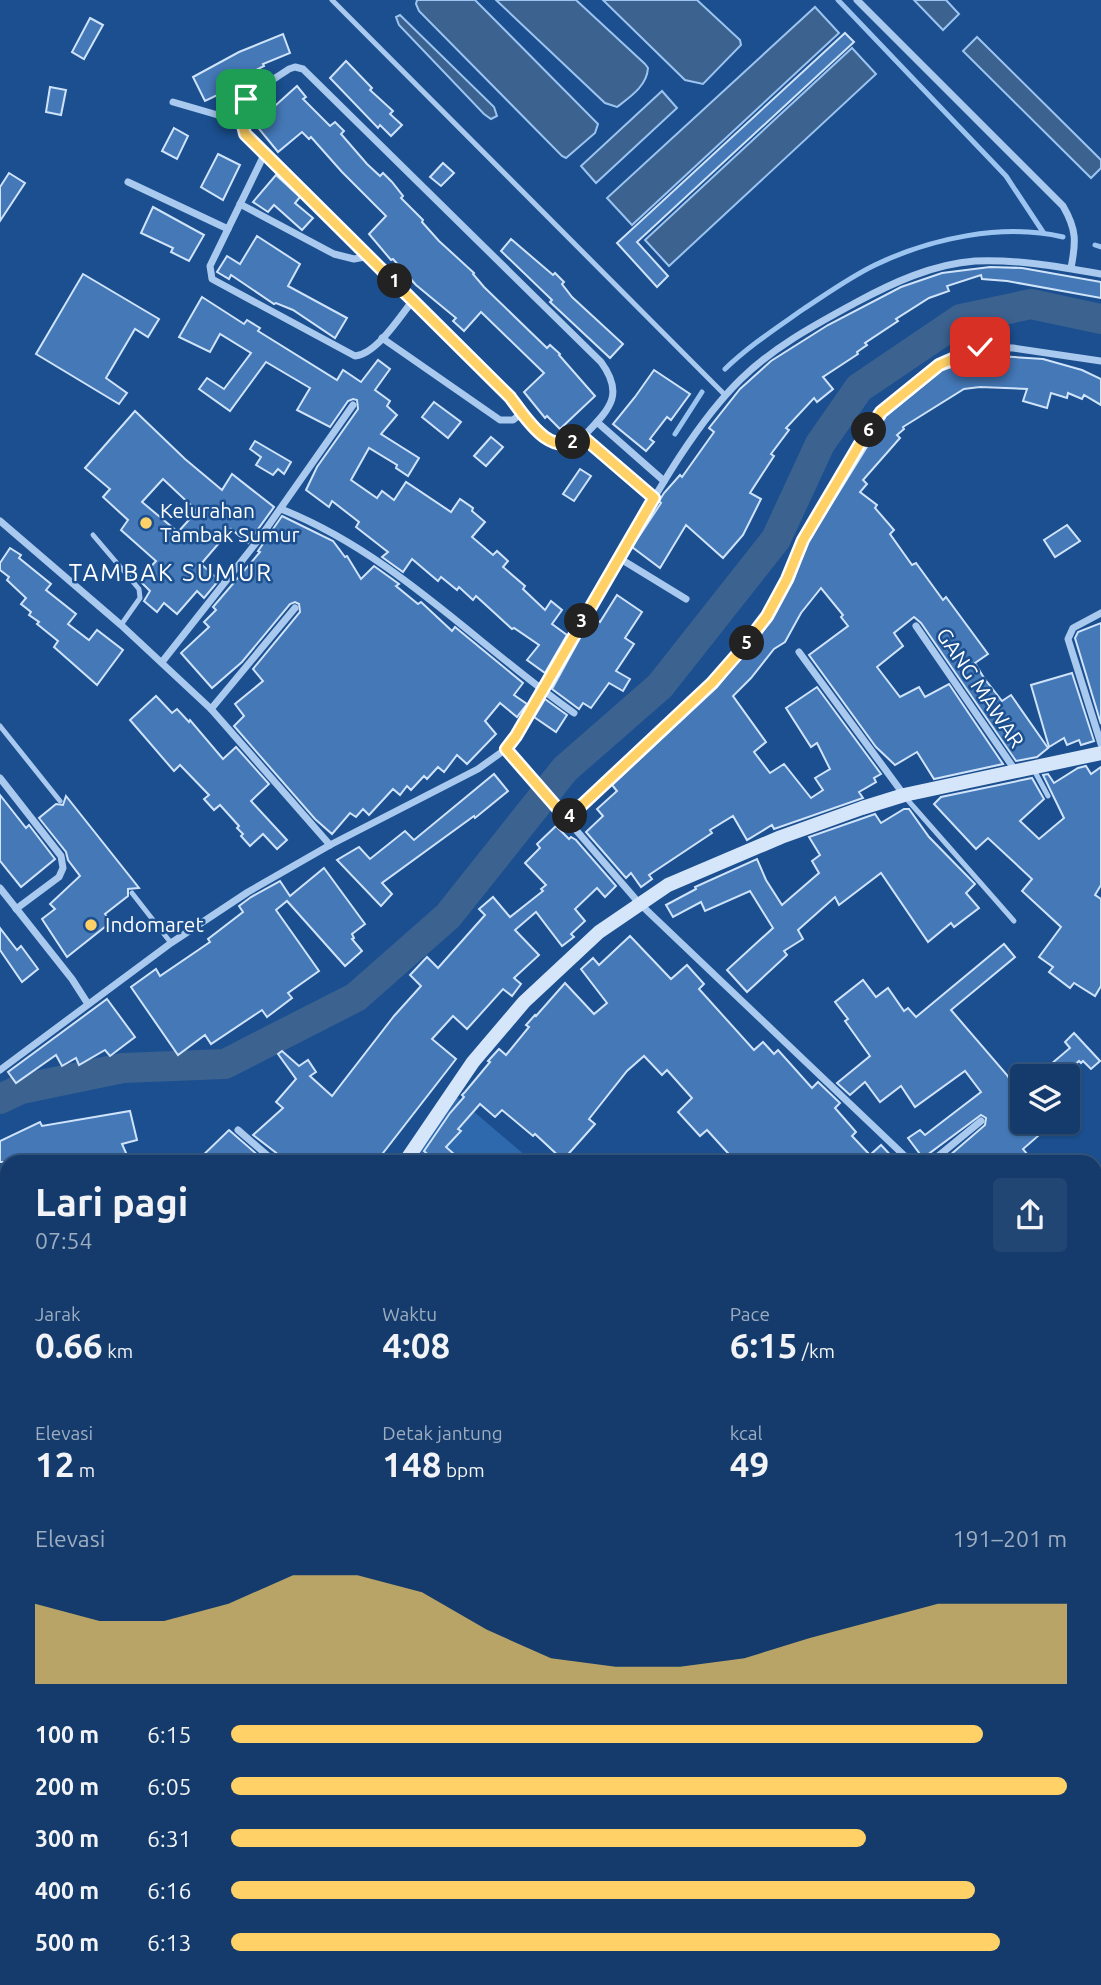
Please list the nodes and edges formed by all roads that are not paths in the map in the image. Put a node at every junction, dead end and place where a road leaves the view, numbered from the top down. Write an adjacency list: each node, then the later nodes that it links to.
1 (332, 0): 15 (lane)
2 (856, 0): 10 (street)
3 (173, 102): 4 (street)
4 (242, 122): 5 (street); 18 (street)
5 (265, 153): 7 (street); 9 (street)
6 (128, 182): 8 (street)
7 (240, 204): 8 (street); 9 (street)
8 (228, 229): 13 (street)
9 (370, 256): 12 (street)
10 (1071, 268): 11 (street); 15 (street)
11 (1101, 274)
12 (414, 299): 13 (street); 17 (street)
13 (382, 338): 17 (street)
14 (1101, 361): 46 (street)
15 (725, 395): 20 (street)
16 (352, 405): 22 (street)
17 (522, 413): 19 (street)
18 (597, 422): 19 (street); 20 (street)
19 (583, 437): 21 (street)
20 (664, 481): 21 (street)
21 (654, 498): 25 (street)
22 (281, 509): 32 (street); 33 (street)
23 (0, 522): 29 (street)
24 (93, 535): 29 (lane)
25 (619, 558): 26 (street); 33 (street)
26 (686, 600)
27 (295, 608): 34 (street)
28 (1101, 612): 37 (street)
29 (121, 625): 32 (street)
30 (916, 626): 41 (street, GANG MAWAR)
31 (799, 652): 43 (street)
32 (162, 662): 34 (street)
33 (542, 690): 35 (street); 38 (street)
34 (211, 709): 47 (street)
35 (575, 713)
36 (0, 726): 45 (lane)
37 (1101, 744)
38 (506, 749): 46 (street); 47 (street)
39 (1101, 753): 40 (street)
40 (1032, 767): 41 (street); 44 (lane)
41 (1015, 770): 43 (street)
42 (0, 778): 51 (street)
43 (904, 795): 50 (street); 52 (lane)
44 (1048, 796)
45 (60, 801)
46 (567, 819): 50 (street)
47 (330, 845): 53 (street)
48 (0, 888): 51 (street)
49 (132, 893): 53 (lane)
50 (639, 903): 59 (street); 60 (street)
51 (16, 909): 54 (street)
52 (1014, 921)
53 (171, 943): 54 (street)
54 (87, 1001): 55 (street)
55 (0, 1070)
56 (981, 1121): 61 (street)
57 (238, 1130): 58 (street)
58 (267, 1155)
59 (415, 1155)
60 (904, 1155)
61 (940, 1155)

